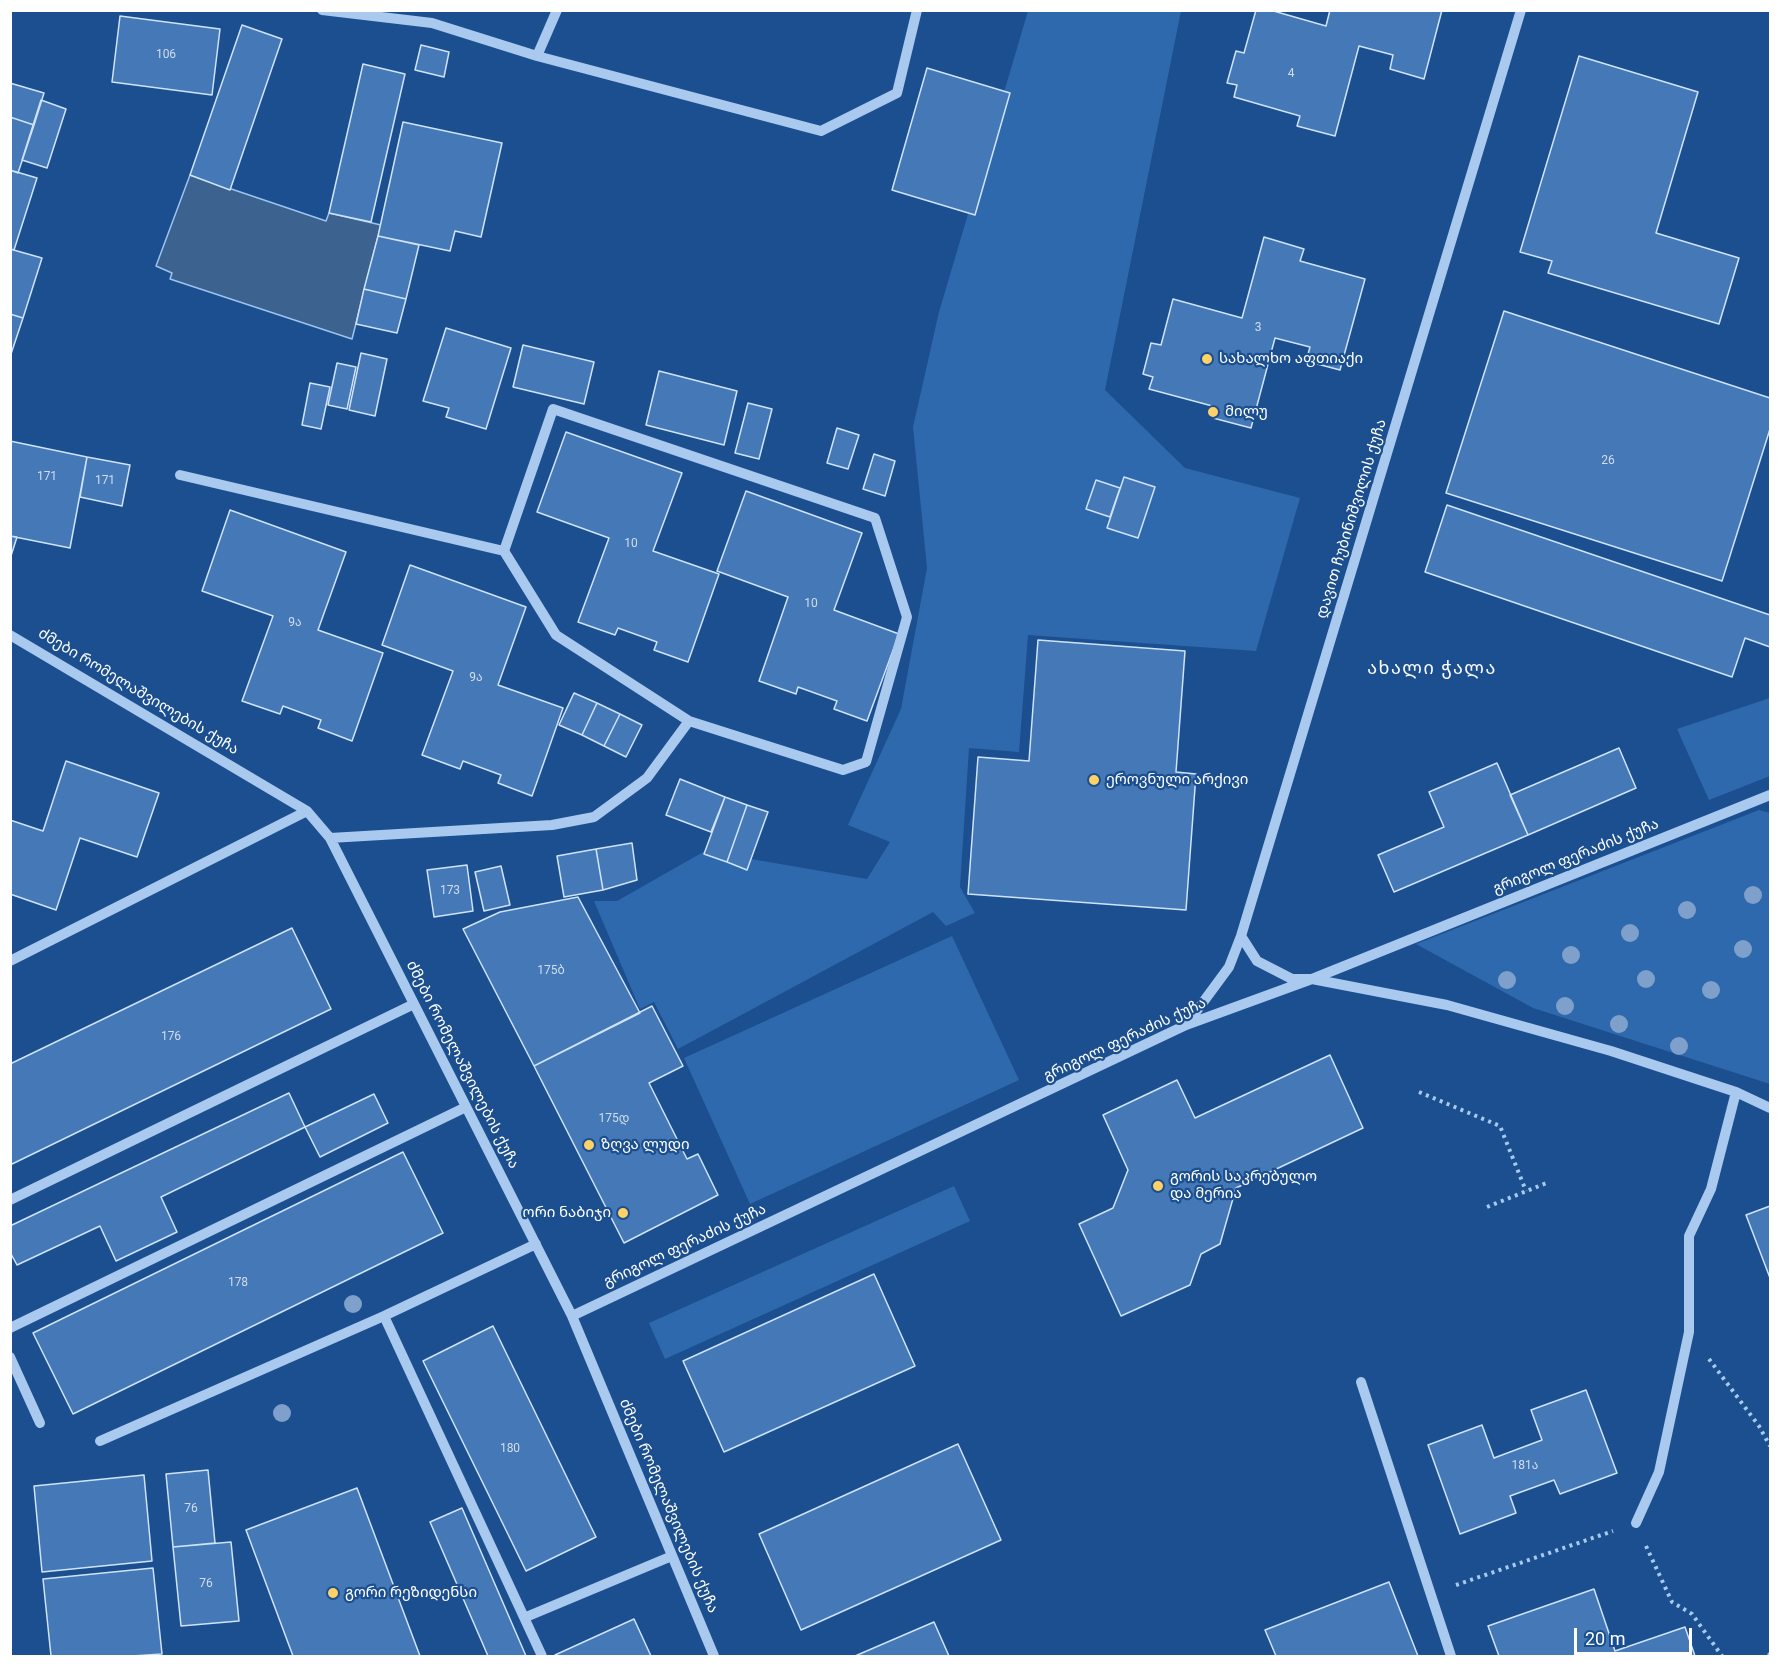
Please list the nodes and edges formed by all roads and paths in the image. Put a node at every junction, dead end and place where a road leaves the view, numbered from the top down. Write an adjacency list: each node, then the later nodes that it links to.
1 (322, 10): 5 (street)
2 (557, 10): 5 (street)
3 (917, 10): 5 (street)
4 (1521, 10): 13 (street, დავით ჩუბინიშვილის ქუჩა)
5 (537, 56)
6 (180, 475): 7 (street)
7 (504, 551): 9 (street); 9 (street)
8 (10, 635): 11 (street, ძმები რომელაშვილების ქუჩა)
9 (689, 721): 12 (street)
10 (1770, 795): 15 (street, გრიგოლ ფერაძის ქუჩა)
11 (307, 811): 12 (street, ძმები რომელაშვილების ქუჩა); 14 (street)
12 (330, 837): 16 (street, ძმები რომელაშვილების ქუჩა)
13 (1241, 936): 15 (street); 17 (street, დავით ჩუბინიშვილის ქუჩა)
14 (10, 961)
15 (1312, 979): 17 (street, გრიგოლ ფერაძის ქუჩა); 19 (street)
16 (414, 1004): 20 (street, ძმები რომელაშვილების ქუჩა); 24 (street)
17 (1186, 1025): 28 (street, გრიგოლ ფერაძის ქუჩა)
18 (1419, 1092): 23 (path)
19 (1736, 1092): 21 (street); 30 (street)
20 (466, 1107): 26 (street, ძმები რომელაშვილების ქუჩა); 29 (street)
21 (1770, 1107)
22 (1549, 1182): 23 (path)
23 (1526, 1191): 25 (path)
24 (10, 1200)
25 (1487, 1207)
26 (536, 1244): 27 (street); 28 (street, ძმები რომელაშვილების ქუჩა)
27 (384, 1316): 34 (street); 39 (street)
28 (572, 1316): 37 (street, ძმები რომელაშვილების ქუჩა)
29 (10, 1328)
30 (1689, 1332): 35 (path); 36 (street)
31 (10, 1357): 33 (street)
32 (1361, 1382): 38 (street)
33 (40, 1423)
34 (100, 1441)
35 (1770, 1446)
36 (1636, 1523): 38 (path); 43 (path)
37 (672, 1556): 39 (street); 41 (street, ძმები რომელაშვილების ქუჩა)
38 (1430, 1594): 42 (street)
39 (526, 1617): 40 (street)
40 (542, 1656)
41 (714, 1656)
42 (1451, 1656)
43 (1722, 1656)

